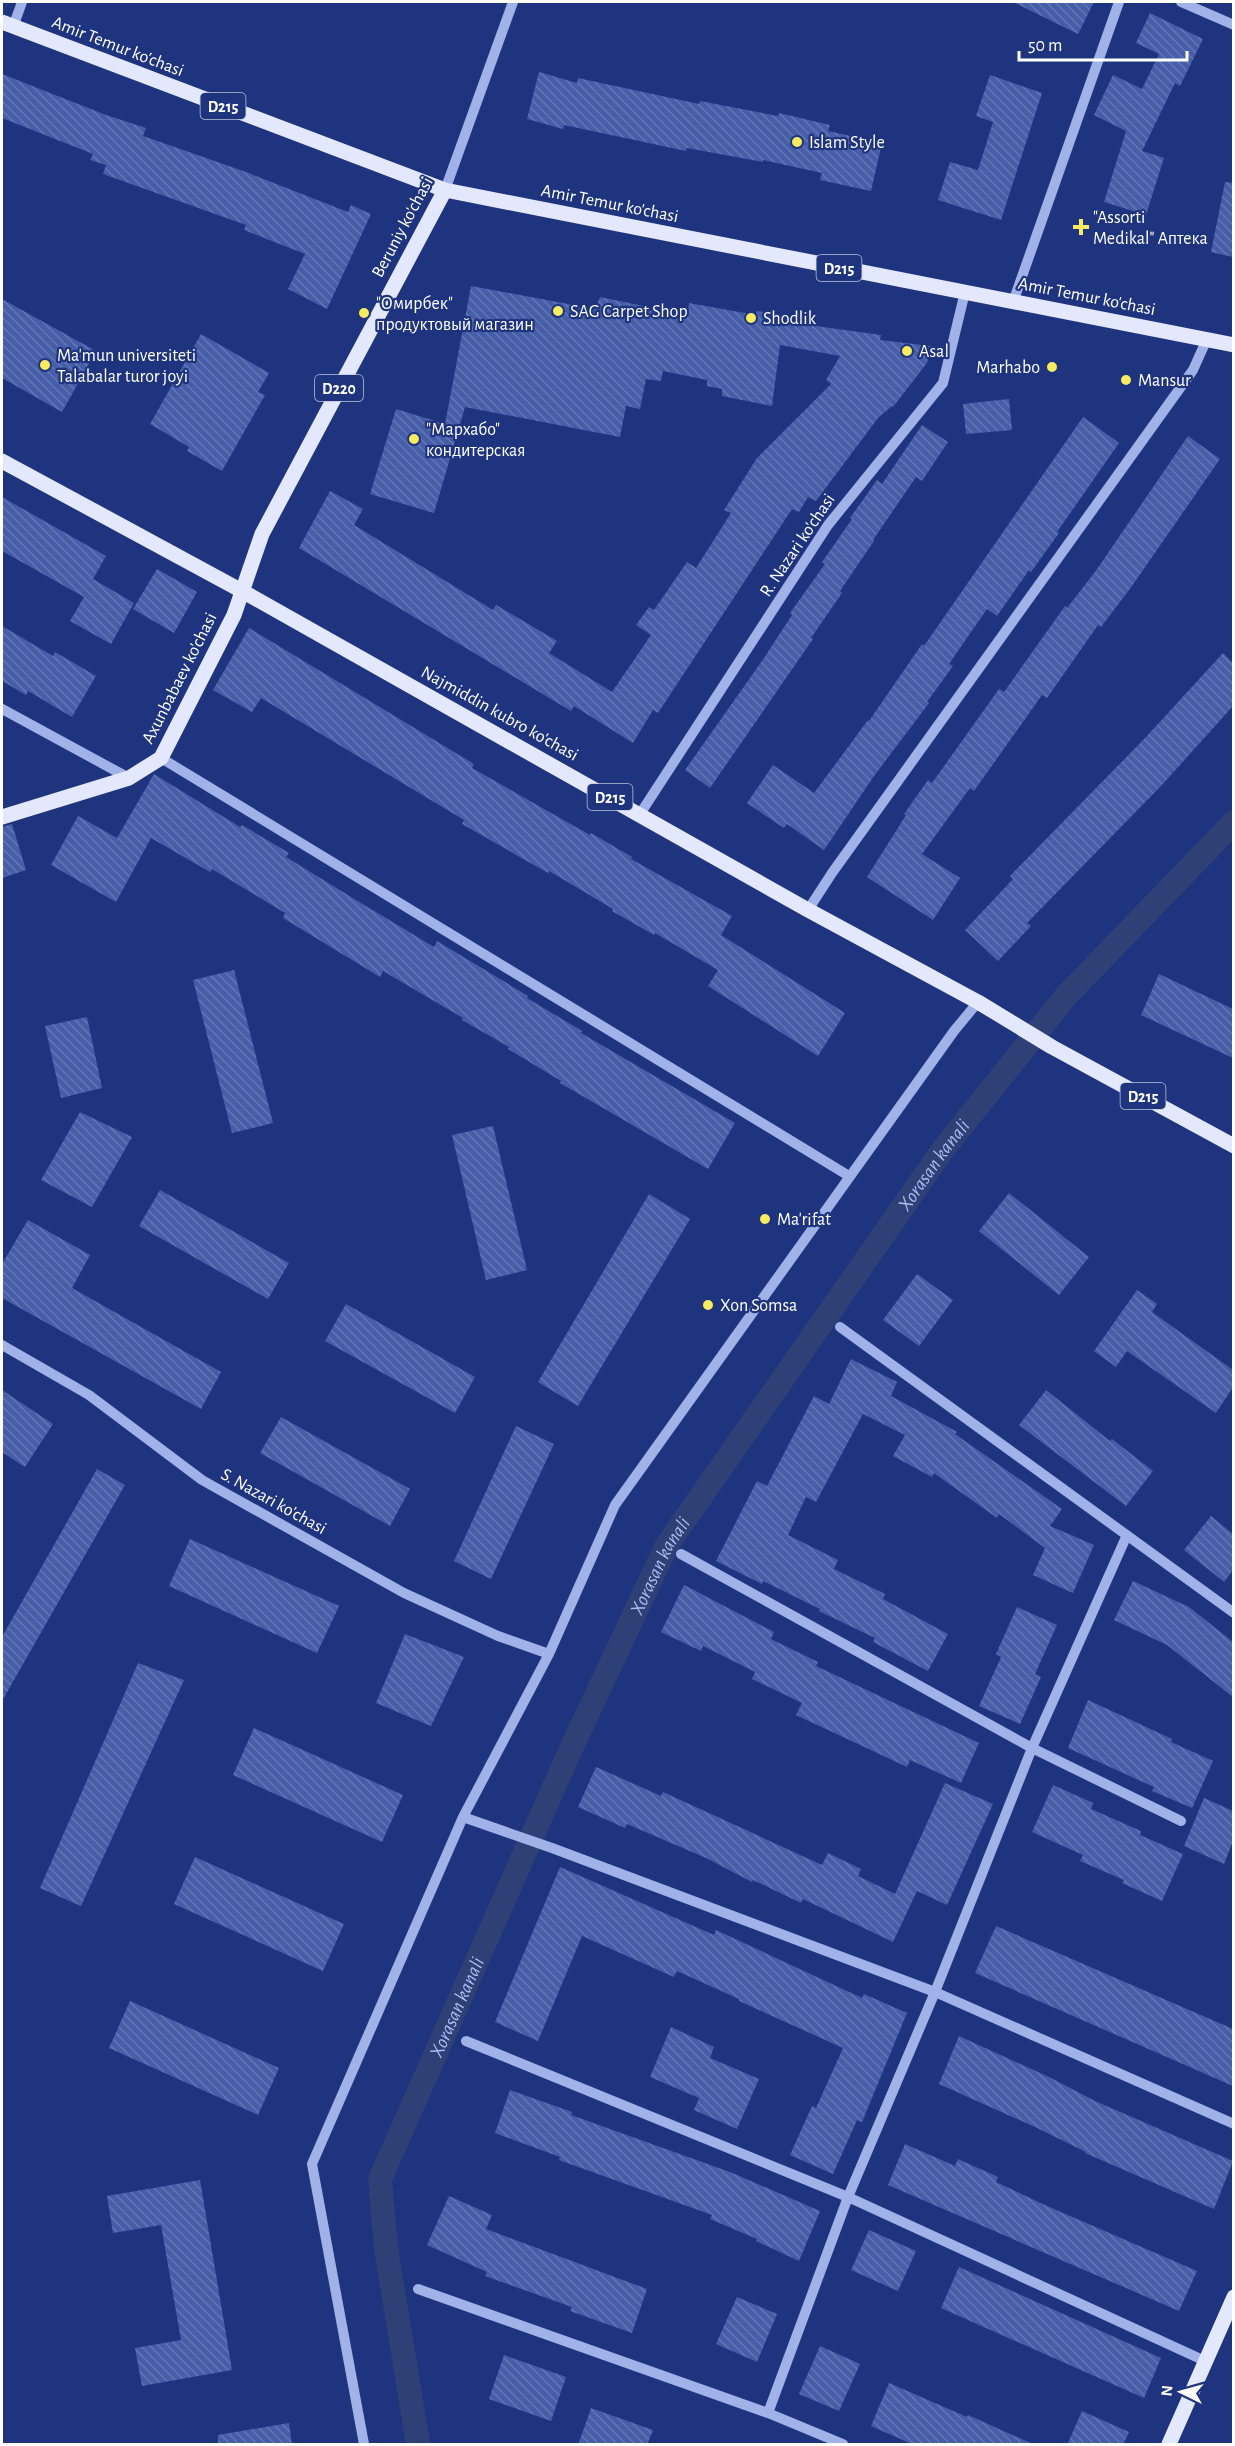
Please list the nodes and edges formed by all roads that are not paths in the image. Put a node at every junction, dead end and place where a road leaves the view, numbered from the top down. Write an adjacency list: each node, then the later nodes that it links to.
1 (22, 2): 5 (street)
2 (513, 2): 7 (street, Beruniy ko'chasi)
3 (1119, 2): 9 (street)
4 (1181, 2): 6 (street)
5 (7, 25): 7 (main road, Amir Temur ko'chasi / D215)
6 (1233, 26)
7 (445, 190): 8 (main road, Amir Temur ko'chasi / D215); 13 (main road, Beruniy ko'chasi / D220)
8 (965, 292): 9 (main road, Amir Temur ko'chasi / D215); 17 (street, R. Nazari ko'chasi)
9 (1013, 302): 10 (main road, Amir Temur ko'chasi / D215)
10 (1207, 339): 11 (main road, Amir Temur ko'chasi / D215); 19 (street)
11 (1233, 345)
12 (2, 460): 13 (main road, Najmiddin kubro ko'chasi / D215)
13 (242, 591): 15 (main road, Axunbabaev ko'chasi / D220); 17 (main road, Najmiddin kubro ko'chasi / D215)
14 (2, 709): 16 (street)
15 (161, 758): 16 (main road, Axunbabaev ko'chasi); 22 (street)
16 (129, 777): 18 (main road, Axunbabaev ko'chasi)
17 (640, 814): 19 (main road, Najmiddin kubro ko'chasi / D215)
18 (2, 817)
19 (808, 910): 20 (main road, Najmiddin kubro ko'chasi / D215)
20 (978, 1002): 21 (main road, D215); 22 (street)
21 (1233, 1146)
22 (849, 1176): 28 (street)
23 (840, 1327): 25 (street)
24 (2, 1346): 28 (street, S. Nazari ko'chasi)
25 (1127, 1534): 27 (street); 29 (street)
26 (681, 1554): 29 (street)
27 (1233, 1613)
28 (549, 1654): 30 (street)
29 (1032, 1748): 31 (street); 32 (street)
30 (463, 1817): 32 (street); 40 (street)
31 (1181, 1821)
32 (934, 1992): 34 (street); 35 (street)
33 (466, 2041): 35 (street)
34 (1233, 2124)
35 (848, 2197): 38 (street); 39 (street)
36 (418, 2289): 39 (street)
37 (1233, 2297): 38 (main road)
38 (1205, 2361): 42 (main road)
39 (768, 2413): 41 (street)
40 (364, 2445)
41 (843, 2445)
42 (1169, 2445)

